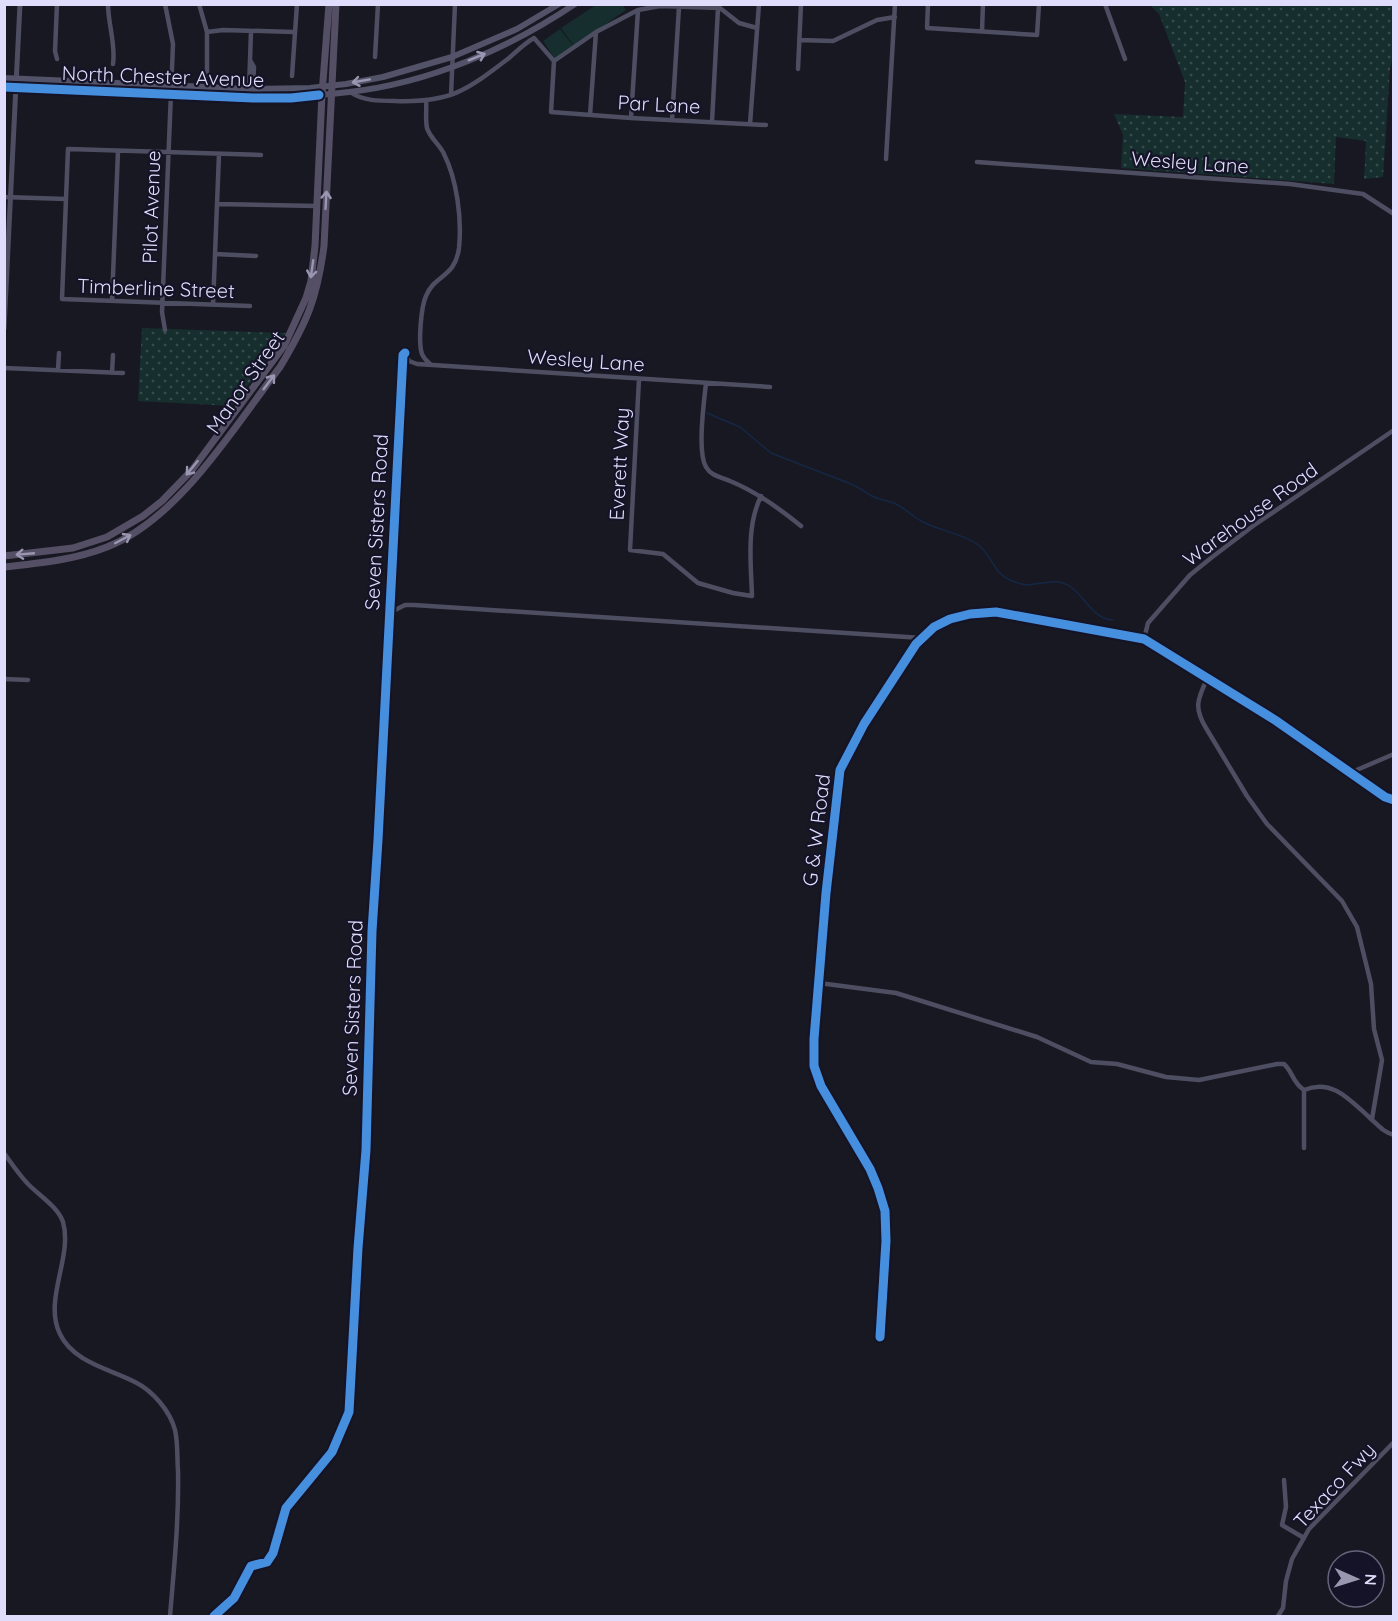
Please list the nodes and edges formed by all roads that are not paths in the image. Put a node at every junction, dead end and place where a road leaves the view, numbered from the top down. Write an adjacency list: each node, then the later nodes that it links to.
1 (20, 4): 42 (street)
2 (57, 4): 33 (street)
3 (108, 4): 36 (street)
4 (165, 4): 45 (street, Pilot Avenue)
5 (199, 4): 27 (street)
6 (297, 4): 28 (street)
7 (329, 4): 44 (main road, Manor Street)
8 (336, 4): 43 (main road, Manor Street)
9 (378, 4): 31 (street)
10 (455, 4): 32 (street)
11 (559, 4): 32 (main road, North Chester Avenue)
12 (575, 4): 37 (main road, North Chester Avenue, one-way to 12)
13 (759, 4): 24 (street)
14 (801, 4): 30 (street)
15 (895, 4): 23 (street)
16 (928, 4): 26 (street)
17 (983, 4): 26 (street)
18 (1039, 4): 26 (street)
19 (1105, 4): 34 (street)
20 (679, 7): 21 (street); 22 (street); 57 (street)
21 (718, 8): 24 (street); 58 (street)
22 (638, 10): 29 (street); 56 (street)
23 (895, 17): 30 (street); 65 (street)
24 (757, 28): 59 (street)
25 (251, 31): 27 (street); 28 (street); 48 (street)
26 (982, 31)
27 (207, 32): 40 (street)
28 (294, 32): 39 (street)
29 (596, 33): 35 (street); 55 (street)
30 (799, 40): 38 (street)
31 (375, 57)
32 (452, 57): 37 (street); 43 (main road, North Chester Avenue, one-way to 43)
33 (57, 59)
34 (1125, 59)
35 (554, 61): 53 (street); 55 (street, Par Lane)
36 (113, 64)
37 (452, 67): 49 (main road, North Chester Avenue); 53 (street)
38 (798, 69)
39 (292, 76)
40 (207, 77)
41 (4, 78): 42 (main road, North Chester Avenue)
42 (16, 79): 45 (main road, North Chester Avenue); 47 (street)
43 (333, 84): 44 (main road, North Chester Avenue); 50 (main road, Manor Street)
44 (323, 85): 48 (main road, North Chester Avenue); 51 (main road, Manor Street)
45 (172, 86): 48 (main road, North Chester Avenue); 52 (street, Pilot Avenue)
46 (4, 87): 47 (main road, North Chester Avenue)
47 (16, 88): 52 (main road, North Chester Avenue); 67 (street)
48 (251, 89)
49 (350, 92): 50 (main road, North Chester Avenue); 54 (street)
50 (332, 93): 51 (main road, North Chester Avenue); 97 (main road, Manor Street, one-way to 50)
51 (322, 94): 52 (main road, North Chester Avenue); 70 (main road, Manor Street)
52 (172, 95): 62 (street, Pilot Avenue)
53 (451, 95): 54 (street)
54 (426, 100): 85 (street)
55 (590, 115): 56 (street, Par Lane)
56 (632, 118): 57 (street, Par Lane)
57 (672, 120): 58 (street, Par Lane)
58 (712, 122): 59 (street, Par Lane)
59 (750, 124): 60 (street, Par Lane)
60 (766, 125)
61 (118, 152): 62 (street); 68 (street); 76 (street)
62 (169, 153): 63 (street); 77 (street, Pilot Avenue)
63 (219, 153): 64 (street); 69 (street)
64 (261, 155)
65 (886, 159)
66 (977, 162): 71 (street, Wesley Lane)
67 (7, 197): 68 (street); 72 (street)
68 (66, 199): 76 (street, Timberline Street)
69 (217, 204): 70 (street); 73 (street)
70 (317, 206): 96 (main road, Manor Street, one-way to 96)
71 (1394, 214)
72 (6, 248): 75 (street)
73 (215, 255): 74 (street); 78 (street)
74 (256, 256)
75 (5, 298): 80 (street)
76 (112, 301): 77 (street, Timberline Street)
77 (162, 303): 78 (street, Timberline Street); 81 (street, Pilot Avenue)
78 (213, 305): 79 (street, Timberline Street)
79 (250, 306)
80 (4, 328)
81 (165, 330)
82 (59, 353): 87 (street)
83 (405, 353): 85 (street, Wesley Lane); 98 (street, Seven Sisters Road)
84 (113, 355): 88 (street)
85 (431, 364): 90 (street, Wesley Lane)
86 (4, 368): 87 (street)
87 (58, 370): 88 (street)
88 (112, 373): 89 (street)
89 (123, 373)
90 (639, 379): 91 (street, Wesley Lane); 94 (street, Everett Way)
91 (706, 383): 92 (street, Wesley Lane); 94 (street)
92 (770, 387)
93 (1394, 430): 100 (street, Warehouse Road)
94 (761, 496): 95 (street)
95 (801, 526)
96 (4, 556)
97 (4, 567)
98 (389, 613): 99 (street); 118 (street, Seven Sisters Road)
99 (922, 638): 100 (street, G & W Road); 107 (street, G & W Road)
100 (1144, 639): 102 (street, G & W Road)
101 (4, 679): 103 (street)
102 (1207, 679): 105 (street, G & W Road); 109 (street)
103 (28, 680)
104 (1394, 754): 105 (street)
105 (1352, 772): 106 (street, G & W Road)
106 (1394, 800)
107 (819, 983): 108 (street); 113 (street, G & W Road)
108 (1304, 1090): 109 (street); 111 (street)
109 (1372, 1119): 110 (street)
110 (1394, 1135)
111 (1304, 1148)
112 (4, 1153): 117 (street)
113 (880, 1337)
114 (1394, 1443): 116 (street, Texaco Fwy)
115 (1284, 1480): 116 (street)
116 (1304, 1538): 119 (street, Texaco Fwy)
117 (170, 1617)
118 (214, 1617)
119 (1278, 1617)

